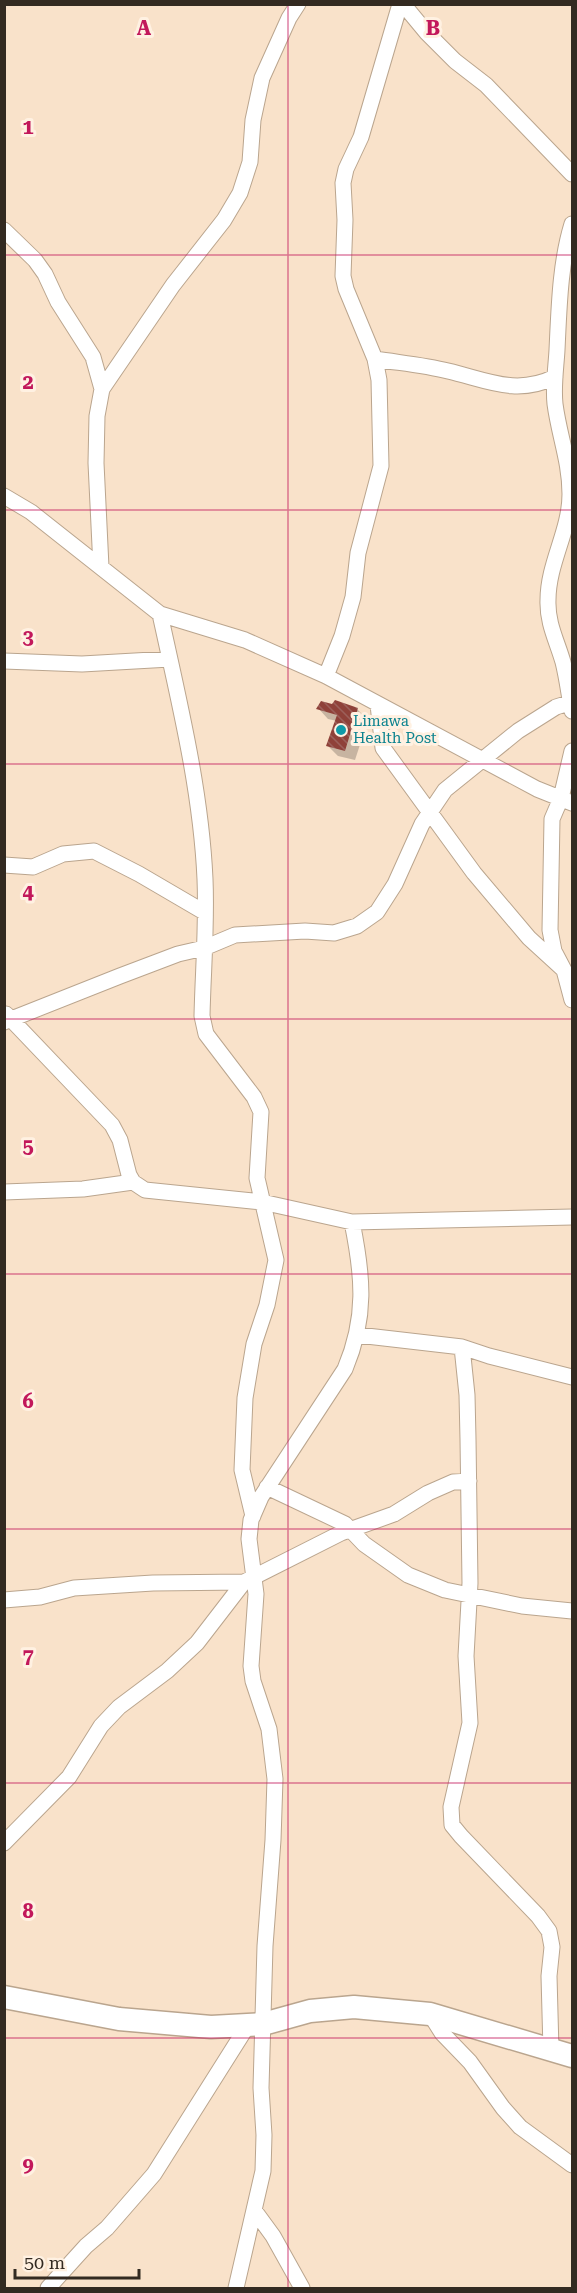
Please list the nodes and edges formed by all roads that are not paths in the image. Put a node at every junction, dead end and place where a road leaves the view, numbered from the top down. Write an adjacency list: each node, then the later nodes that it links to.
1 (298, 4): 8 (street)
2 (402, 4): 3 (street); 6 (street)
3 (573, 174)
4 (573, 224): 7 (street)
5 (4, 230): 8 (street)
6 (375, 359): 7 (street); 15 (street)
7 (551, 383): 9 (street)
8 (102, 389): 11 (street)
9 (570, 460): 17 (street)
10 (6, 497): 11 (street)
11 (101, 567): 12 (street)
12 (160, 614): 13 (street); 15 (street)
13 (170, 659): 14 (street); 25 (street)
14 (4, 662)
15 (326, 676): 16 (street)
16 (378, 705): 19 (street); 22 (street)
17 (572, 705): 19 (street)
18 (573, 752): 21 (street)
19 (482, 760): 20 (street); 22 (street)
20 (537, 789): 21 (street); 23 (street)
21 (567, 800): 23 (street)
22 (429, 811): 26 (street); 27 (street)
23 (552, 819): 27 (street)
24 (4, 865): 25 (street)
25 (204, 912): 26 (street)
26 (204, 948): 29 (street); 32 (street)
27 (564, 970): 28 (street)
28 (573, 1000)
29 (6, 1018): 30 (street)
30 (133, 1182): 31 (street); 32 (street)
31 (4, 1192)
32 (262, 1202): 34 (street); 40 (street)
33 (573, 1217): 34 (street)
34 (352, 1222): 35 (street)
35 (358, 1335): 36 (street); 39 (street)
36 (462, 1347): 37 (street); 38 (street)
37 (573, 1377)
38 (469, 1481): 41 (street); 43 (street)
39 (267, 1487): 40 (street); 41 (street)
40 (253, 1516): 42 (street)
41 (351, 1529): 42 (street); 43 (street)
42 (250, 1580): 44 (street); 46 (street); 49 (street)
43 (470, 1597): 45 (street); 50 (street)
44 (4, 1600)
45 (573, 1611)
46 (4, 1843)
47 (4, 1997): 49 (street)
48 (430, 2014): 49 (street); 50 (street); 51 (street)
49 (255, 2025): 52 (street); 53 (street)
50 (562, 2053)
51 (573, 2164)
52 (254, 2210): 54 (street); 55 (street)
53 (48, 2289)
54 (236, 2289)
55 (302, 2289)

